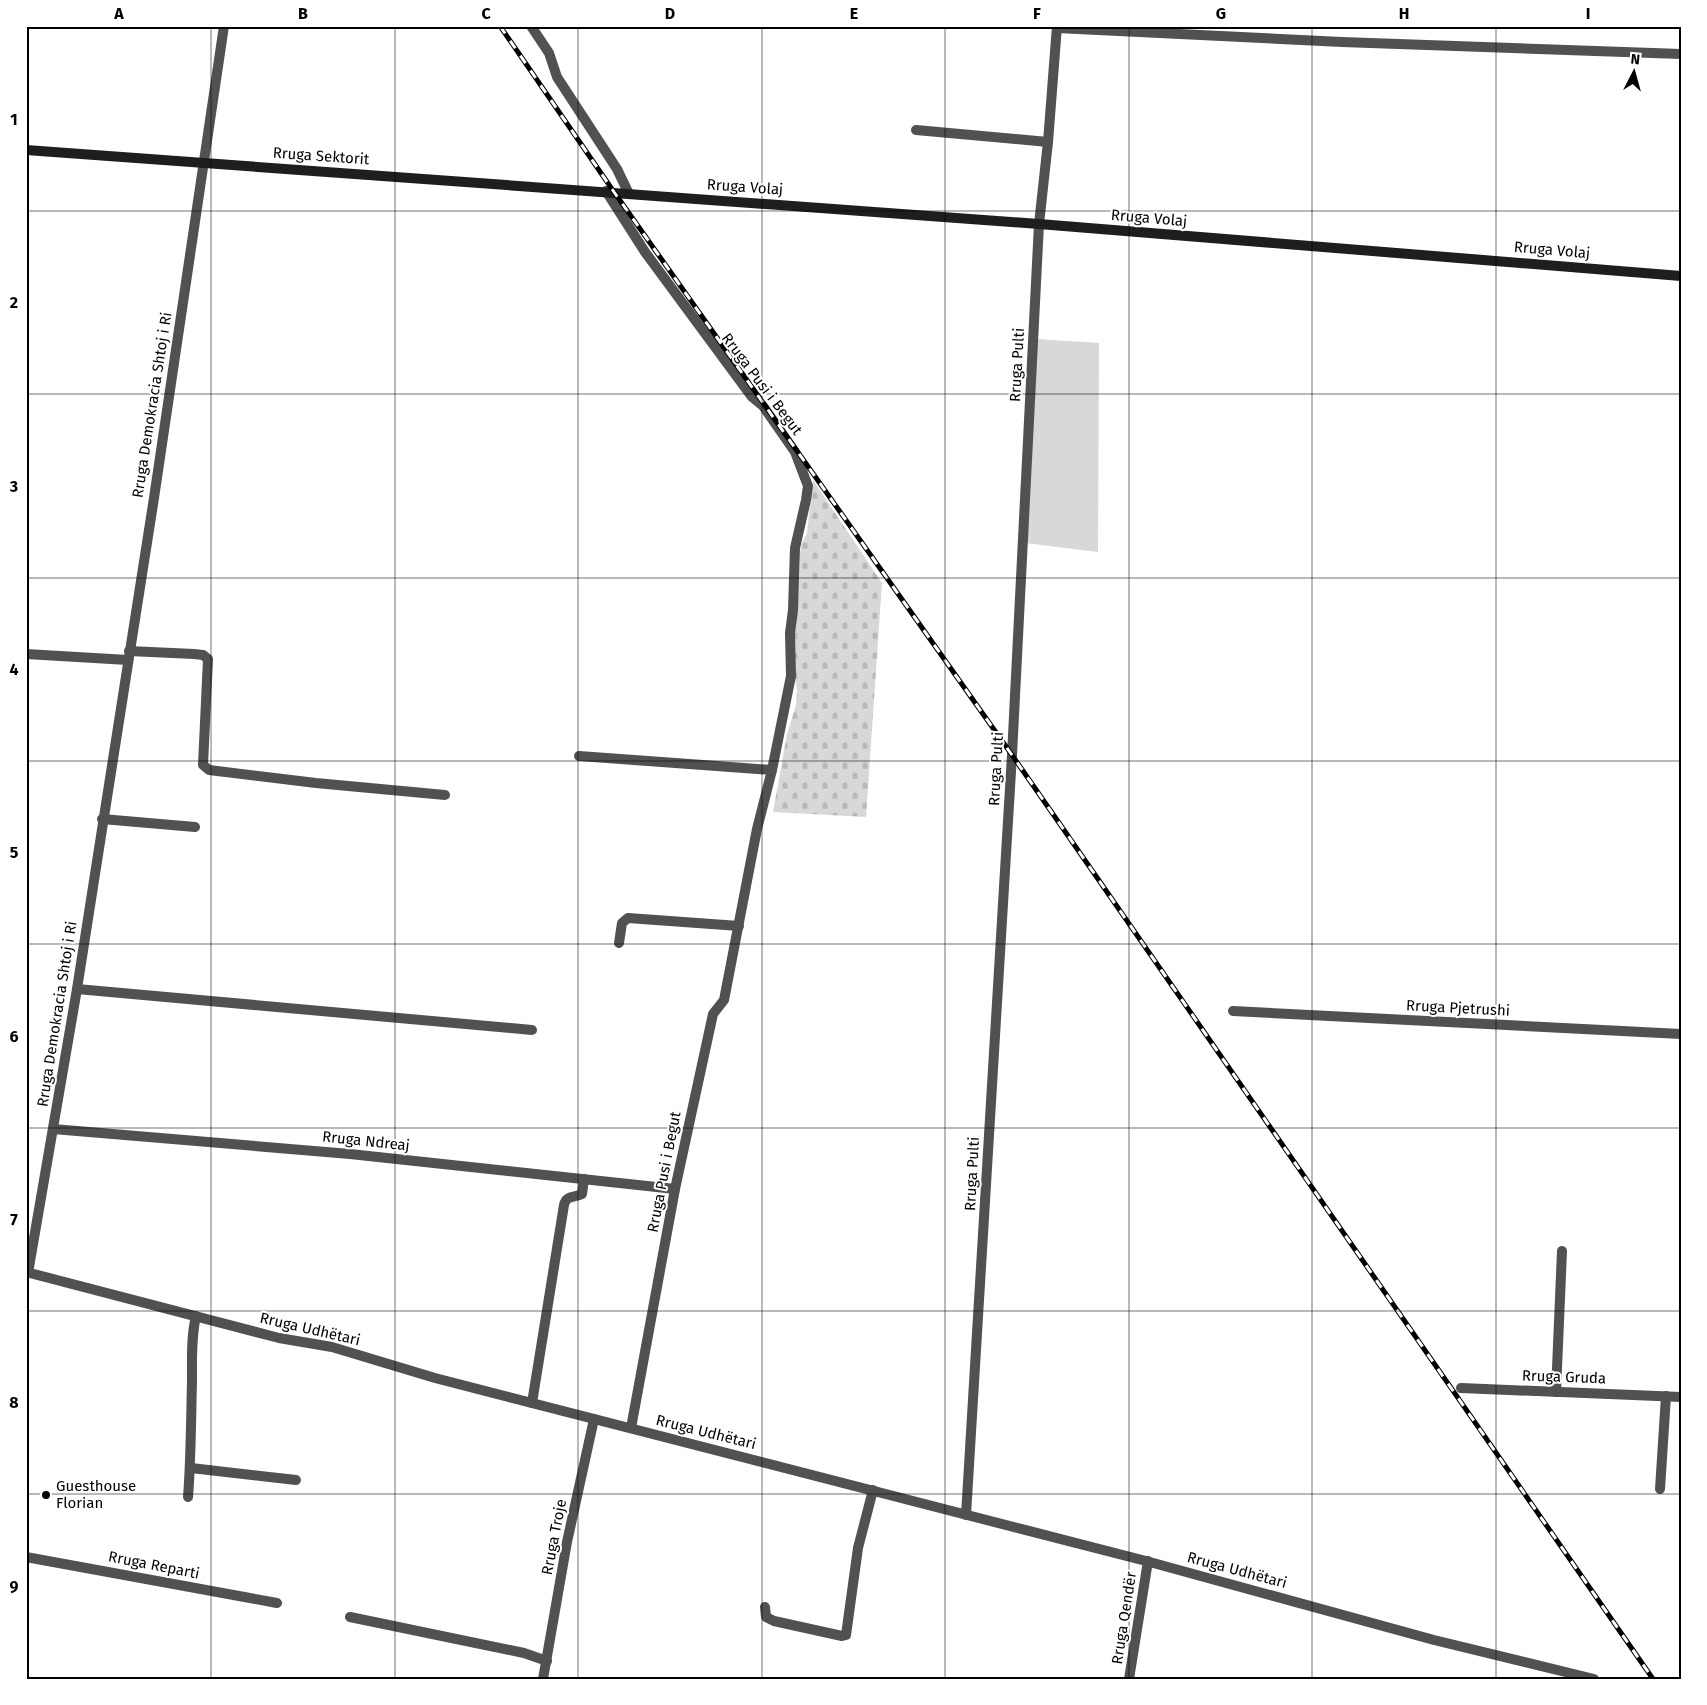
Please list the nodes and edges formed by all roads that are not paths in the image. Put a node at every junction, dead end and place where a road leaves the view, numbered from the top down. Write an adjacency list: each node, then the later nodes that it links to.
1 (224, 26): 8 (street, Rruga Demokracia Shtoj i Ri)
2 (531, 26): 10 (street)
3 (1057, 27): 4 (street); 6 (street, Rruga Pulti)
4 (1681, 54)
5 (916, 130): 6 (street)
6 (1048, 142): 11 (street, Rruga Pulti)
7 (26, 150): 8 (street, Rruga Sektorit)
8 (204, 163): 9 (street, Rruga Sektorit); 14 (street, Rruga Demokracia Shtoj i Ri)
9 (610, 192): 10 (street, Rruga Volaj); 16 (street, Rruga Pusi i Begut)
10 (629, 194): 11 (street, Rruga Volaj)
11 (1039, 224): 12 (street, Rruga Volaj); 44 (street, Rruga Pulti)
12 (1681, 276)
13 (26, 654): 14 (street)
14 (128, 656): 17 (street); 18 (street, Rruga Demokracia Shtoj i Ri)
15 (579, 756): 16 (street)
16 (772, 770): 20 (street, Rruga Pusi i Begut)
17 (445, 795)
18 (102, 819): 19 (street); 22 (street, Rruga Demokracia Shtoj i Ri)
19 (195, 827)
20 (740, 926): 21 (street); 28 (street, Rruga Pusi i Begut)
21 (619, 943)
22 (77, 989): 24 (street); 26 (street, Rruga Demokracia Shtoj i Ri)
23 (1233, 1012): 25 (street, Rruga Pjetrushi)
24 (532, 1030)
25 (1681, 1034)
26 (53, 1129): 27 (street, Rruga Ndreaj); 30 (street, Rruga Demokracia Shtoj i Ri)
27 (584, 1179): 28 (street, Rruga Ndreaj); 36 (street)
28 (675, 1189): 38 (street, Rruga Pusi i Begut)
29 (1562, 1251): 33 (street)
30 (27, 1273): 31 (street, Rruga Udhëtari)
31 (196, 1316): 36 (street, Rruga Udhëtari); 39 (street)
32 (1461, 1388): 33 (street, Rruga Gruda)
33 (1556, 1392): 34 (street, Rruga Gruda)
34 (1666, 1396): 35 (street, Rruga Gruda); 41 (street)
35 (1681, 1397)
36 (532, 1403): 37 (street, Rruga Udhëtari)
37 (594, 1419): 38 (street, Rruga Udhëtari); 50 (street, Rruga Troje)
38 (631, 1428): 42 (street, Rruga Udhëtari)
39 (191, 1468): 40 (street); 43 (street)
40 (296, 1480)
41 (1660, 1489)
42 (873, 1490): 44 (street, Rruga Udhëtari); 48 (street)
43 (188, 1497)
44 (966, 1514): 46 (street, Rruga Udhëtari)
45 (26, 1557): 47 (street, Rruga Reparti)
46 (1148, 1562): 52 (street, Rruga Qendër); 53 (street, Rruga Udhëtari)
47 (277, 1603)
48 (765, 1607)
49 (350, 1617): 50 (street)
50 (547, 1661): 51 (street, Rruga Troje)
51 (543, 1679)
52 (1129, 1679)
53 (1594, 1679)

